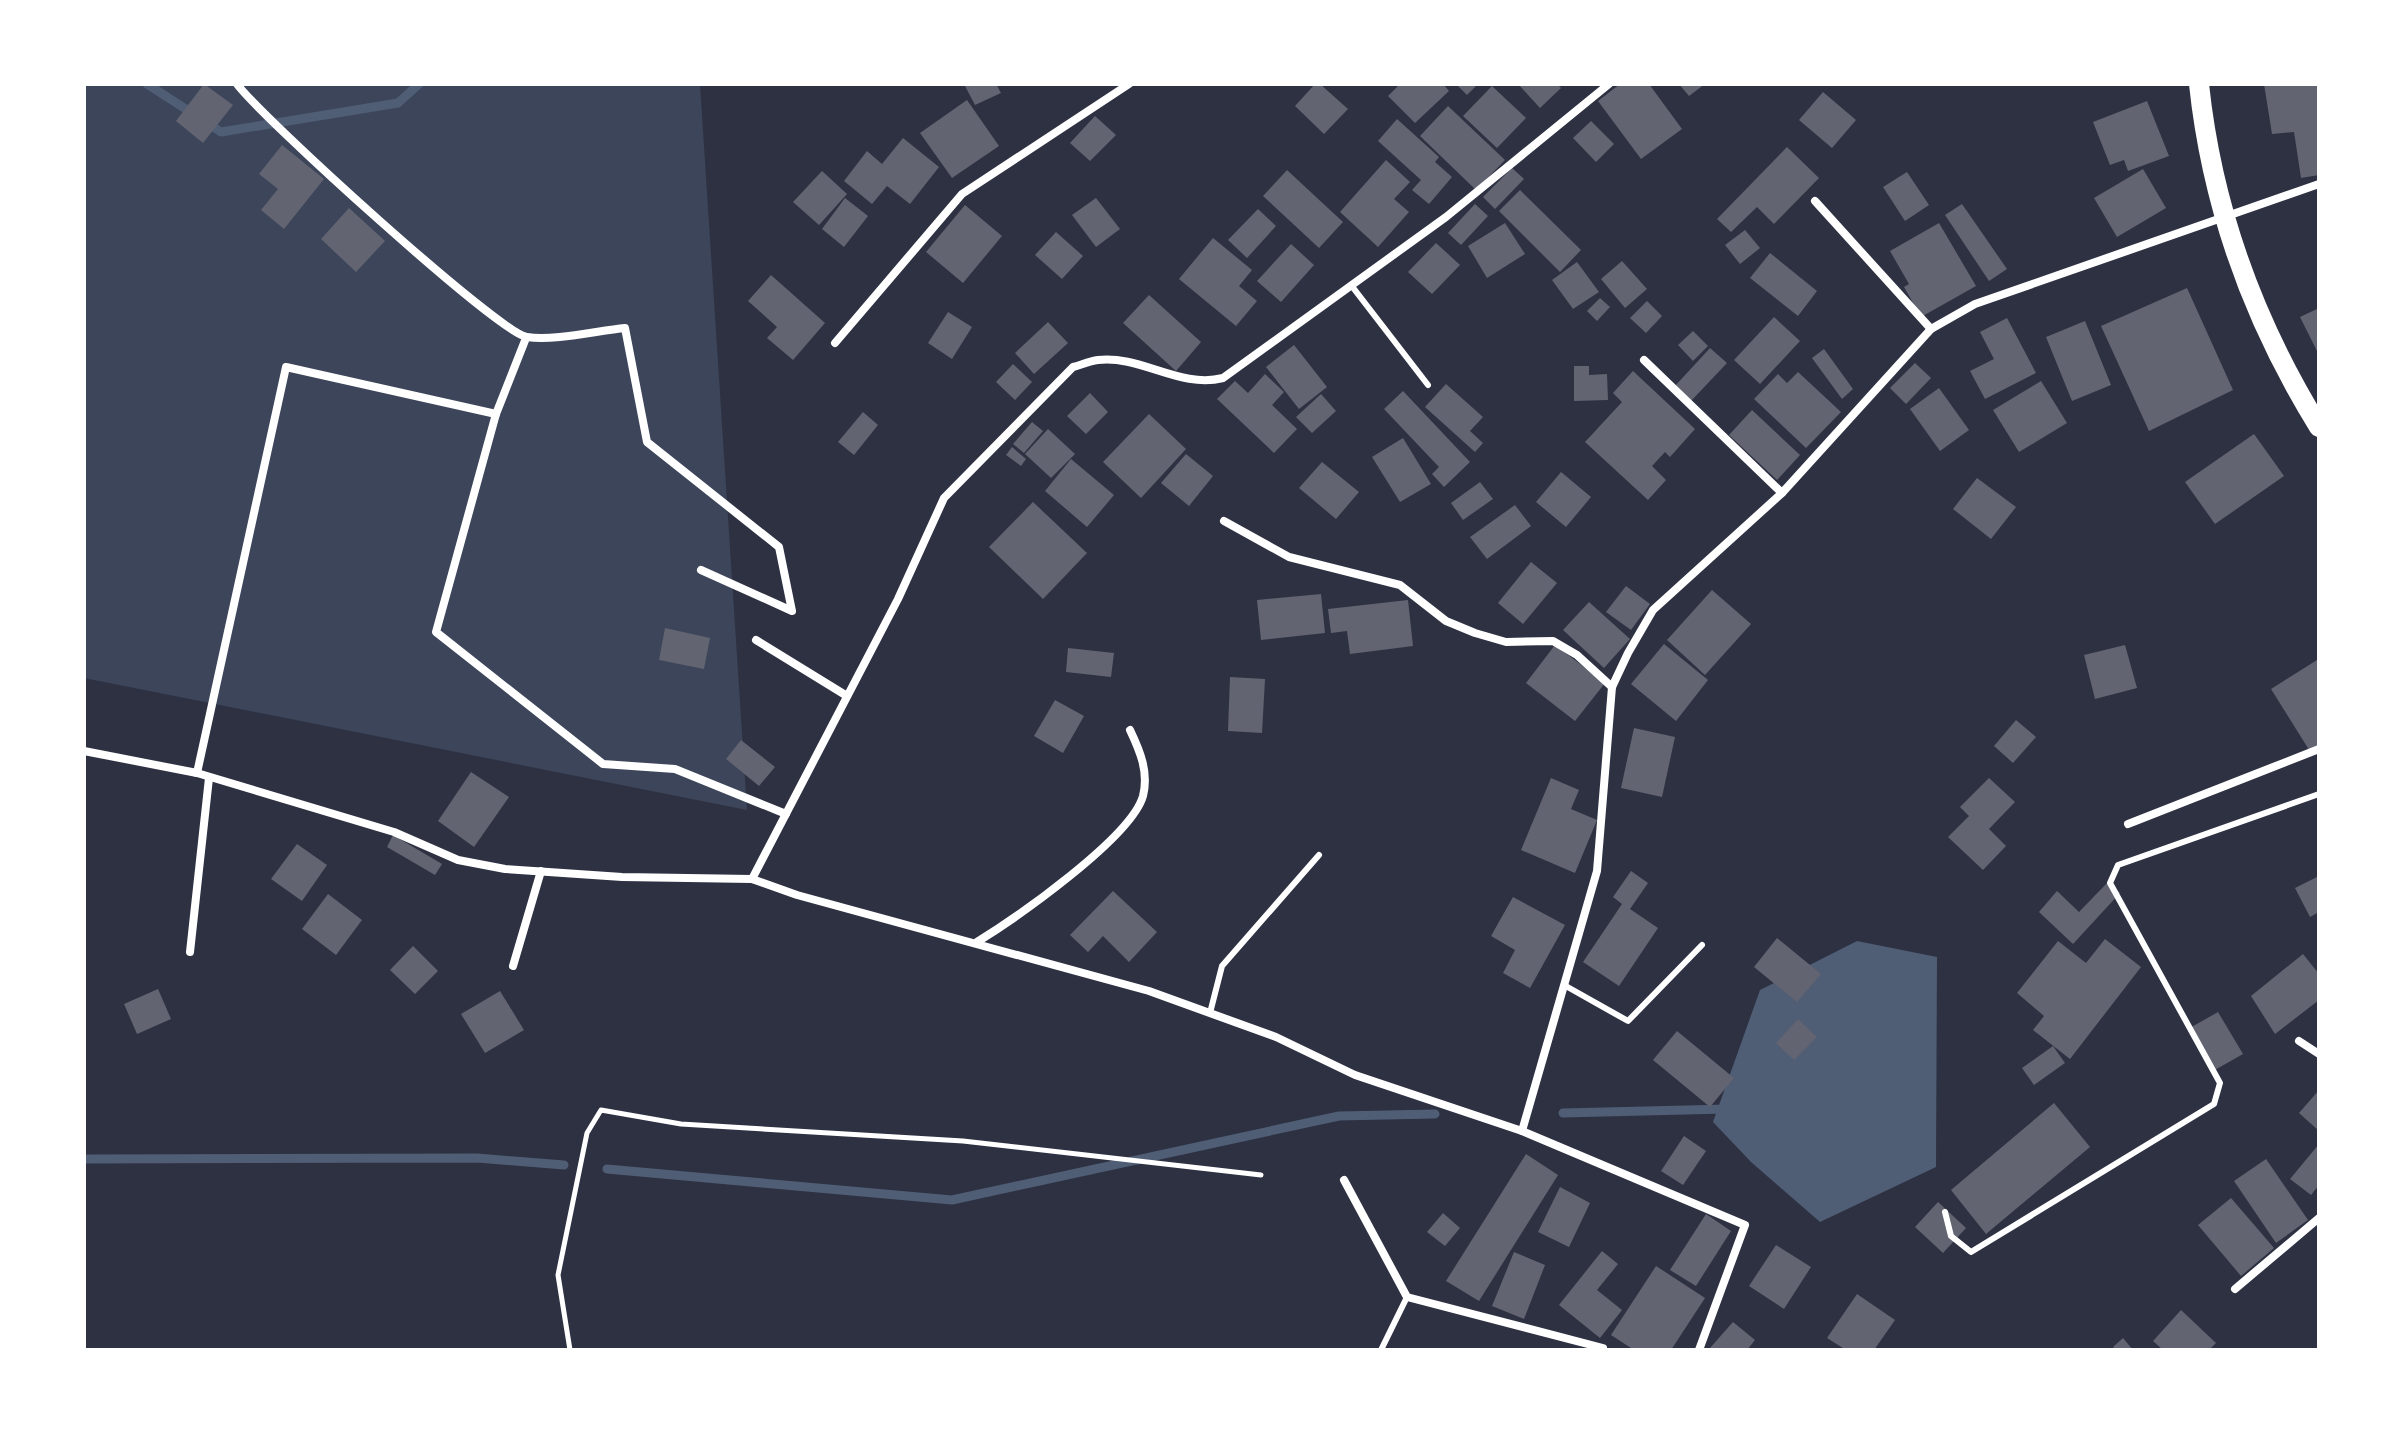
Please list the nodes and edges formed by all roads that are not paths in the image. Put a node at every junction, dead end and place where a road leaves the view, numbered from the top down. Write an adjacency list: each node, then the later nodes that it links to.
1 (237, 84): 10 (street)
2 (1129, 84): 11 (street)
3 (1609, 84): 8 (street)
4 (2199, 84): 7 (main road)
5 (2319, 184): 7 (street)
6 (1815, 201): 9 (street)
7 (2222, 218): 9 (street); 15 (main road)
8 (1351, 285): 13 (lane); 21 (street)
9 (1931, 329): 16 (street)
10 (526, 338): 14 (street); 18 (street)
11 (835, 343)
12 (1644, 360): 16 (street)
13 (1428, 385)
14 (496, 414): 25 (street); 28 (street)
15 (2319, 427)
16 (1782, 493): 20 (street)
17 (1224, 521): 20 (street)
18 (701, 570)
19 (756, 640): 21 (street)
20 (1612, 687): 37 (street)
21 (847, 696): 28 (street)
22 (1130, 730): 33 (street)
23 (2319, 749): 29 (street)
24 (84, 751): 25 (street)
25 (197, 773): 26 (street)
26 (209, 778): 31 (street); 35 (street)
27 (2319, 794): 43 (lane)
28 (786, 814): 32 (street)
29 (2128, 824)
30 (1319, 855): 38 (lane)
31 (541, 871): 32 (street); 36 (street)
32 (752, 879): 33 (street)
33 (977, 942): 38 (street)
34 (1702, 945): 37 (lane)
35 (190, 952)
36 (513, 966)
37 (1564, 985): 41 (street)
38 (1210, 1013): 41 (street)
39 (2299, 1041): 40 (street)
40 (2319, 1054)
41 (1522, 1131): 49 (street)
42 (1344, 1180): 46 (street)
43 (1945, 1212)
44 (2319, 1218): 45 (street)
45 (2235, 1289)
46 (1407, 1297): 47 (street); 48 (lane)
47 (1603, 1348)
48 (1381, 1350)
49 (1699, 1350)

